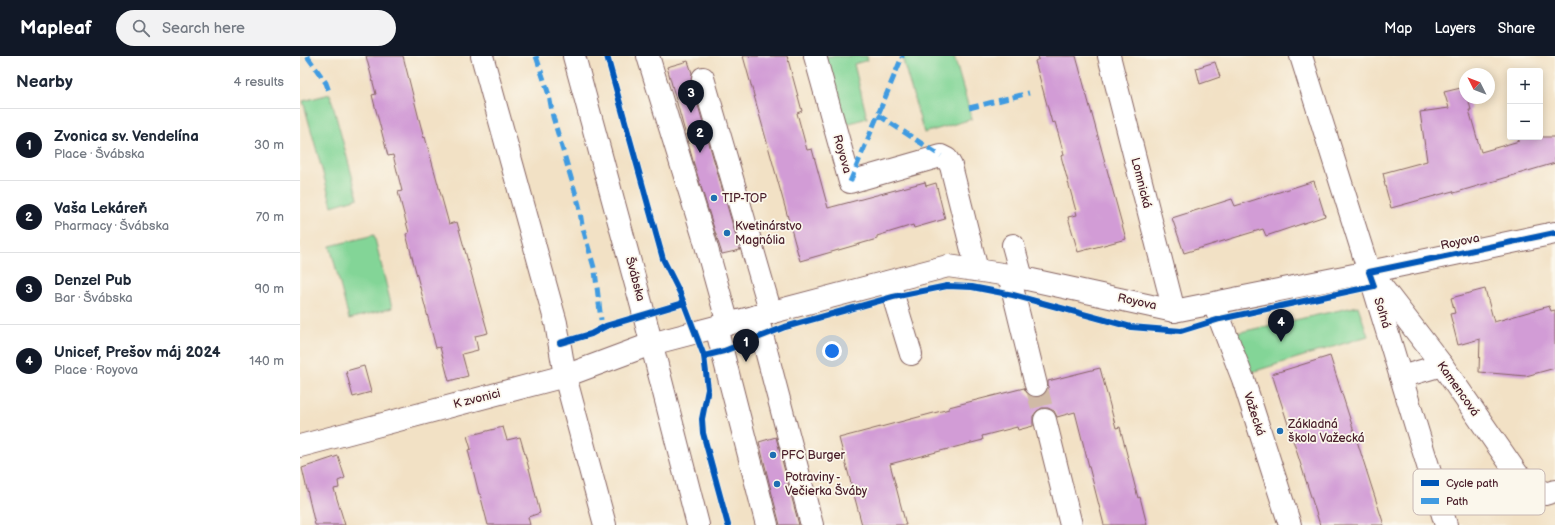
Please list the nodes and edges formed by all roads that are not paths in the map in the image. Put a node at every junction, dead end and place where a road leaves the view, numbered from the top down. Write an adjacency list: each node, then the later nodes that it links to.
1 (482, 56): 21 (street)
2 (574, 56): 18 (street, Švábska)
3 (648, 56): 17 (street)
4 (815, 56): 10 (street, Royova)
5 (1109, 56): 15 (street, Lomnická)
6 (1301, 56): 11 (street, Soľná)
7 (703, 78): 16 (street)
8 (1555, 233): 11 (street, Royova)
9 (1013, 245): 12 (street)
10 (977, 270): 12 (street, Royova); 13 (street, Royova)
11 (1370, 272): 14 (street, Royova); 20 (street, Kamencová); 22 (street, Soľná)
12 (1015, 276): 15 (street, Royova); 23 (street)
13 (889, 282): 16 (street, Royova); 19 (street)
14 (1214, 304): 15 (street, Royova); 36 (street, Važecká)
15 (1174, 311)
16 (764, 315): 17 (street, Royova); 34 (street)
17 (722, 326): 18 (street, Royova); 33 (street)
18 (652, 344): 21 (street, K zvonici); 32 (street, Švábska)
19 (911, 354)
20 (1442, 366): 22 (street); 27 (street, Kamencová)
21 (565, 376): 25 (street, K zvonici); 31 (street)
22 (1401, 377): 26 (street, Soľná)
23 (1036, 385)
24 (1045, 420): 35 (street)
25 (300, 446)
26 (1429, 469)
27 (1514, 469)
28 (1555, 491): 29 (street, Kamencová)
29 (1545, 494)
30 (1443, 515): 37 (street, Soľná)
31 (605, 525)
32 (698, 525)
33 (767, 525)
34 (812, 525)
35 (1071, 525)
36 (1290, 525)
37 (1446, 525)

